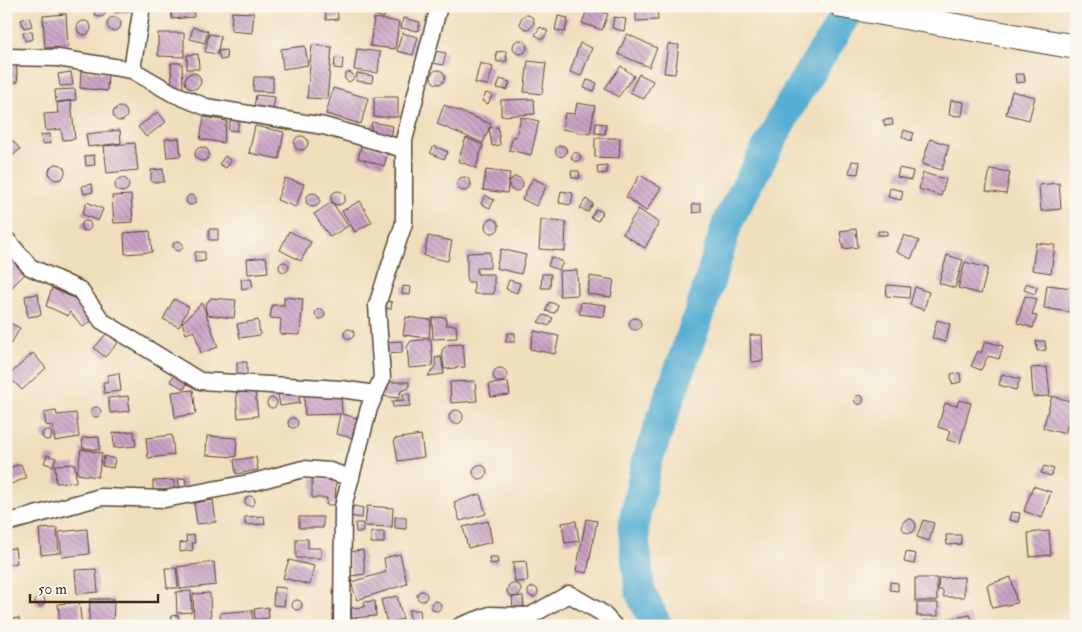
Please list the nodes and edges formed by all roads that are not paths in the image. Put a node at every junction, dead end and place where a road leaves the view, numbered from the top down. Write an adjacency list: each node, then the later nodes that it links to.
1 (140, 6): 6 (street)
2 (439, 6): 7 (street)
3 (842, 6): 4 (street)
4 (1076, 47)
5 (6, 57): 6 (street)
6 (132, 70): 7 (street)
7 (404, 149): 9 (street)
8 (6, 239): 9 (street)
9 (375, 394): 10 (street)
10 (351, 478): 11 (street); 12 (street)
11 (6, 523)
12 (342, 626)
13 (460, 626): 14 (street)
14 (614, 626)

